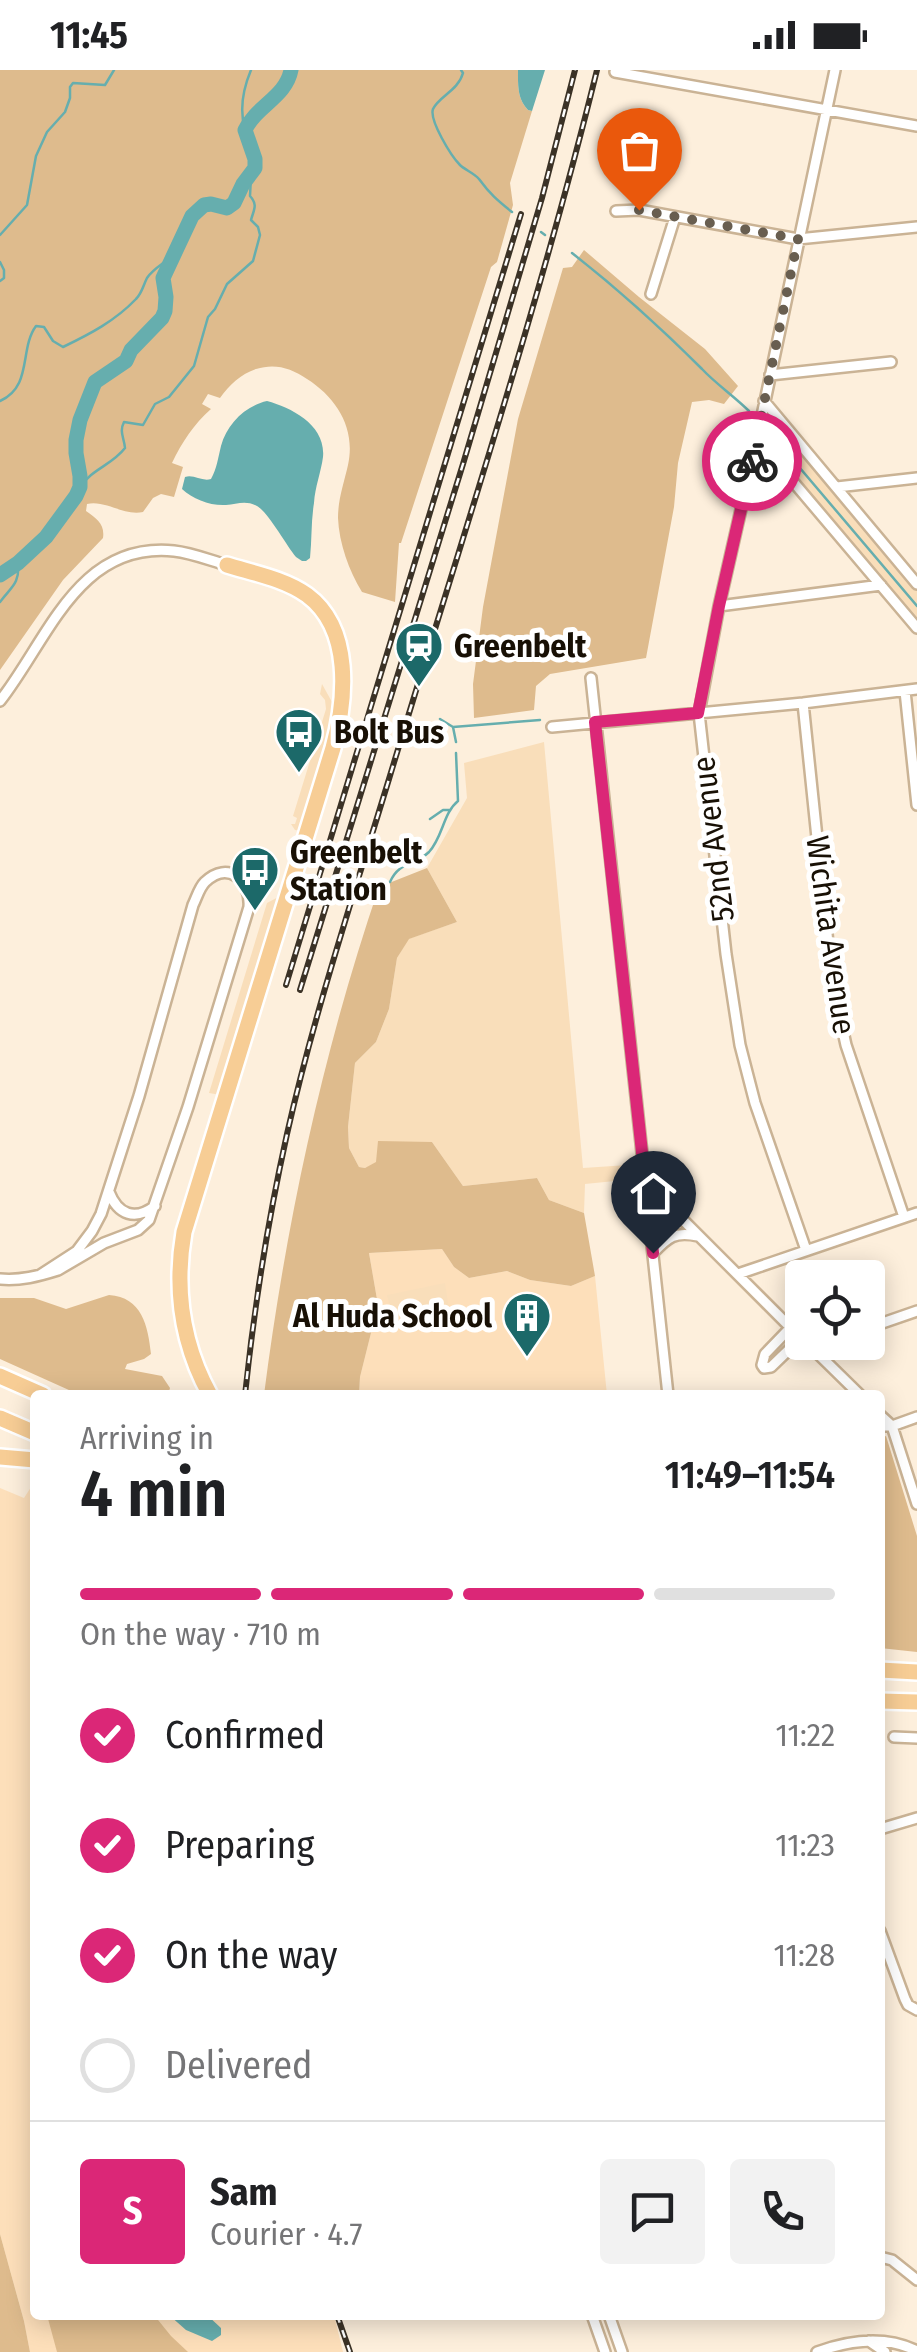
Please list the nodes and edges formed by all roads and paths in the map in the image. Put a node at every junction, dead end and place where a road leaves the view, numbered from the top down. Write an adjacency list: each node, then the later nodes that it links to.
1 (836, 70): 3 (street, 52nd Avenue)
2 (615, 72): 3 (street)
3 (827, 110): 4 (street); 8 (street, 52nd Avenue)
4 (917, 126)
5 (616, 211): 6 (street)
6 (676, 216): 8 (street); 9 (street)
7 (917, 227): 8 (street)
8 (798, 239): 11 (street, 52nd Avenue)
9 (651, 294)
10 (891, 362): 11 (street)
11 (770, 375): 12 (street, 52nd Avenue)
12 (764, 401): 13 (street, 52nd Avenue); 15 (street)
13 (757, 439): 18 (street); 19 (street, 52nd Avenue)
14 (917, 478): 15 (street)
15 (836, 488): 17 (street)
16 (227, 565): 24 (street); 49 (highway)
17 (917, 584)
18 (881, 586): 19 (street); 20 (street)
19 (719, 606): 26 (street, 52nd Avenue)
20 (917, 628)
21 (590, 678): 27 (street)
22 (917, 689): 23 (street)
23 (905, 690): 25 (street); 29 (street)
24 (0, 700)
25 (802, 703): 26 (street); 34 (street, Wichita Avenue)
26 (698, 713): 27 (street); 36 (street, 52nd Avenue)
27 (595, 722): 28 (street); 30 (street)
28 (552, 727)
29 (917, 805)
30 (645, 1182): 35 (street); 37 (street)
31 (109, 1189): 32 (street); 32 (street); 39 (street)
32 (156, 1205): 39 (street)
33 (917, 1213): 34 (street)
34 (904, 1218): 36 (street)
35 (701, 1237): 37 (street); 38 (street)
36 (806, 1250): 38 (street)
37 (653, 1253): 50 (street)
38 (738, 1274): 42 (street)
39 (40, 1275): 40 (street)
40 (0, 1279)
41 (917, 1311): 43 (street)
42 (785, 1322)
43 (885, 1322)
44 (785, 1334): 45 (street)
45 (785, 1357)
46 (824, 1360): 51 (street)
47 (0, 1376): 48 (highway)
48 (32, 1390)
49 (208, 1390)
50 (667, 1390)
51 (855, 1390)
52 (0, 1418): 57 (highway)
53 (917, 1418): 56 (street)
54 (885, 1420): 56 (street)
55 (885, 1426): 56 (street)
56 (892, 1426): 60 (street)
57 (30, 1432)
58 (0, 1458): 59 (highway)
59 (30, 1460)
60 (917, 1504)
61 (885, 1670): 62 (highway)
62 (917, 1672)
63 (885, 1701): 64 (highway)
64 (917, 1702)
65 (894, 1737): 66 (street)
66 (917, 1738)
67 (917, 1818): 68 (street)
68 (885, 1828)
69 (885, 1945): 70 (street)
70 (915, 2009)
71 (885, 2258): 72 (street)
72 (917, 2280)
73 (594, 2320): 77 (street)
74 (611, 2320): 78 (street)
75 (867, 2340): 76 (street); 79 (street); 80 (street)
76 (917, 2350)
77 (605, 2352)
78 (622, 2352)
79 (817, 2352)
80 (886, 2352)

